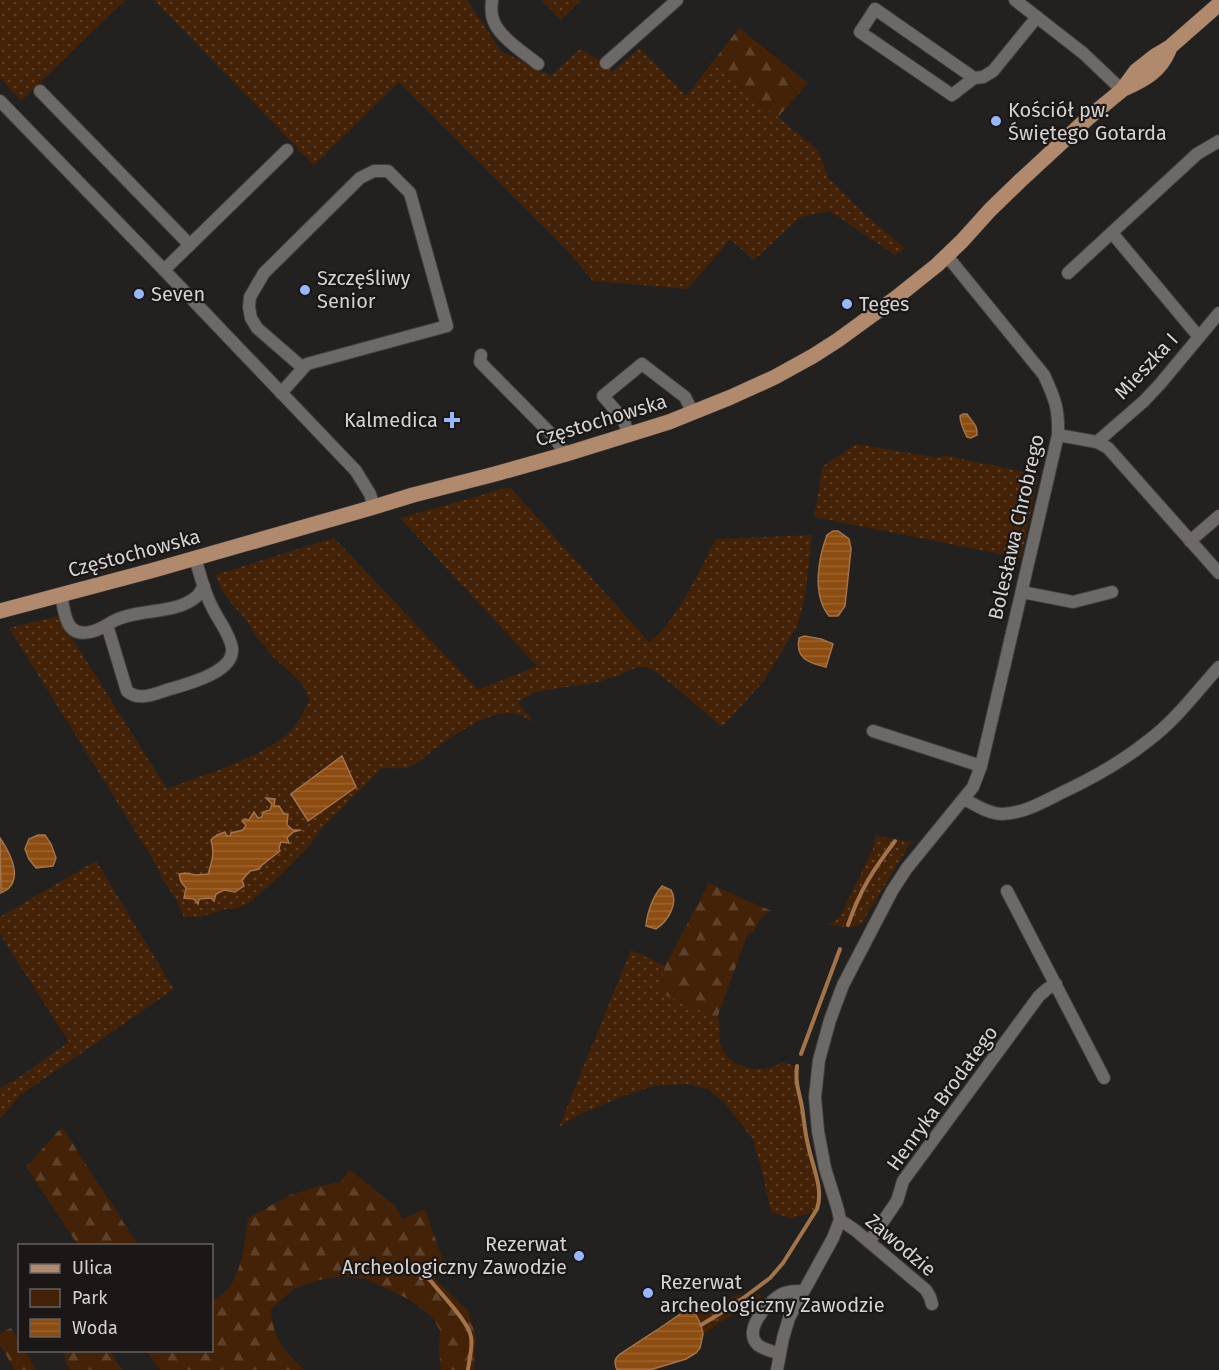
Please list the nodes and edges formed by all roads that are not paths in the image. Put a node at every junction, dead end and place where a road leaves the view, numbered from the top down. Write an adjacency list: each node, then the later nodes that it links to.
1 (492, 0): 7 (street)
2 (677, 0): 6 (street)
3 (1015, 0): 5 (street)
4 (1219, 4): 9 (main road, Częstochowska)
5 (1037, 17): 8 (street); 9 (street)
6 (606, 63)
7 (538, 64)
8 (974, 78): 8 (street)
9 (1122, 90): 16 (main road, Częstochowska)
10 (40, 91): 15 (street)
11 (0, 101): 17 (street)
12 (1219, 141): 14 (street)
13 (287, 150): 15 (street)
14 (1112, 233): 18 (street); 20 (street)
15 (190, 245): 17 (street)
16 (947, 256): 24 (main road, Częstochowska); 26 (street, Bolesława Chrobrego)
17 (164, 270): 23 (street)
18 (1068, 273)
19 (1219, 313): 20 (street, Mieszka I)
20 (1199, 337): 27 (street, Mieszka I)
21 (481, 355): 28 (street)
22 (303, 368): 22 (street); 23 (street)
23 (281, 393): 29 (street)
24 (693, 413): 25 (main road, Częstochowska); 25 (street)
25 (629, 435): 28 (main road, Częstochowska)
26 (1058, 435): 27 (street); 35 (street, Bolesława Chrobrego)
27 (1097, 442): 31 (street)
28 (566, 454): 29 (main road, Częstochowska)
29 (375, 507): 32 (main road, Częstochowska)
30 (1219, 516): 31 (street)
31 (1190, 541): 33 (street)
32 (195, 558): 34 (street); 37 (main road, Częstochowska)
33 (1219, 573)
34 (204, 585): 39 (street); 39 (street)
35 (1022, 592): 36 (street); 42 (street, Bolesława Chrobrego)
36 (1112, 592)
37 (61, 595): 38 (main road, Częstochowska); 39 (street)
38 (0, 611)
39 (107, 625)
40 (1219, 666): 43 (street)
41 (873, 731): 42 (street)
42 (981, 766): 43 (street, Bolesława Chrobrego)
43 (964, 799): 47 (street, Bolesława Chrobrego)
44 (1007, 891): 45 (street)
45 (1056, 984): 46 (street); 48 (street, Henryka Brodatego)
46 (1104, 1078)
47 (840, 1220): 48 (street, Zawodzie); 49 (street)
48 (869, 1242): 50 (street, Zawodzie)
49 (803, 1291): 51 (street); 51 (street)
50 (932, 1304)
51 (780, 1354): 52 (street)
52 (777, 1370)

